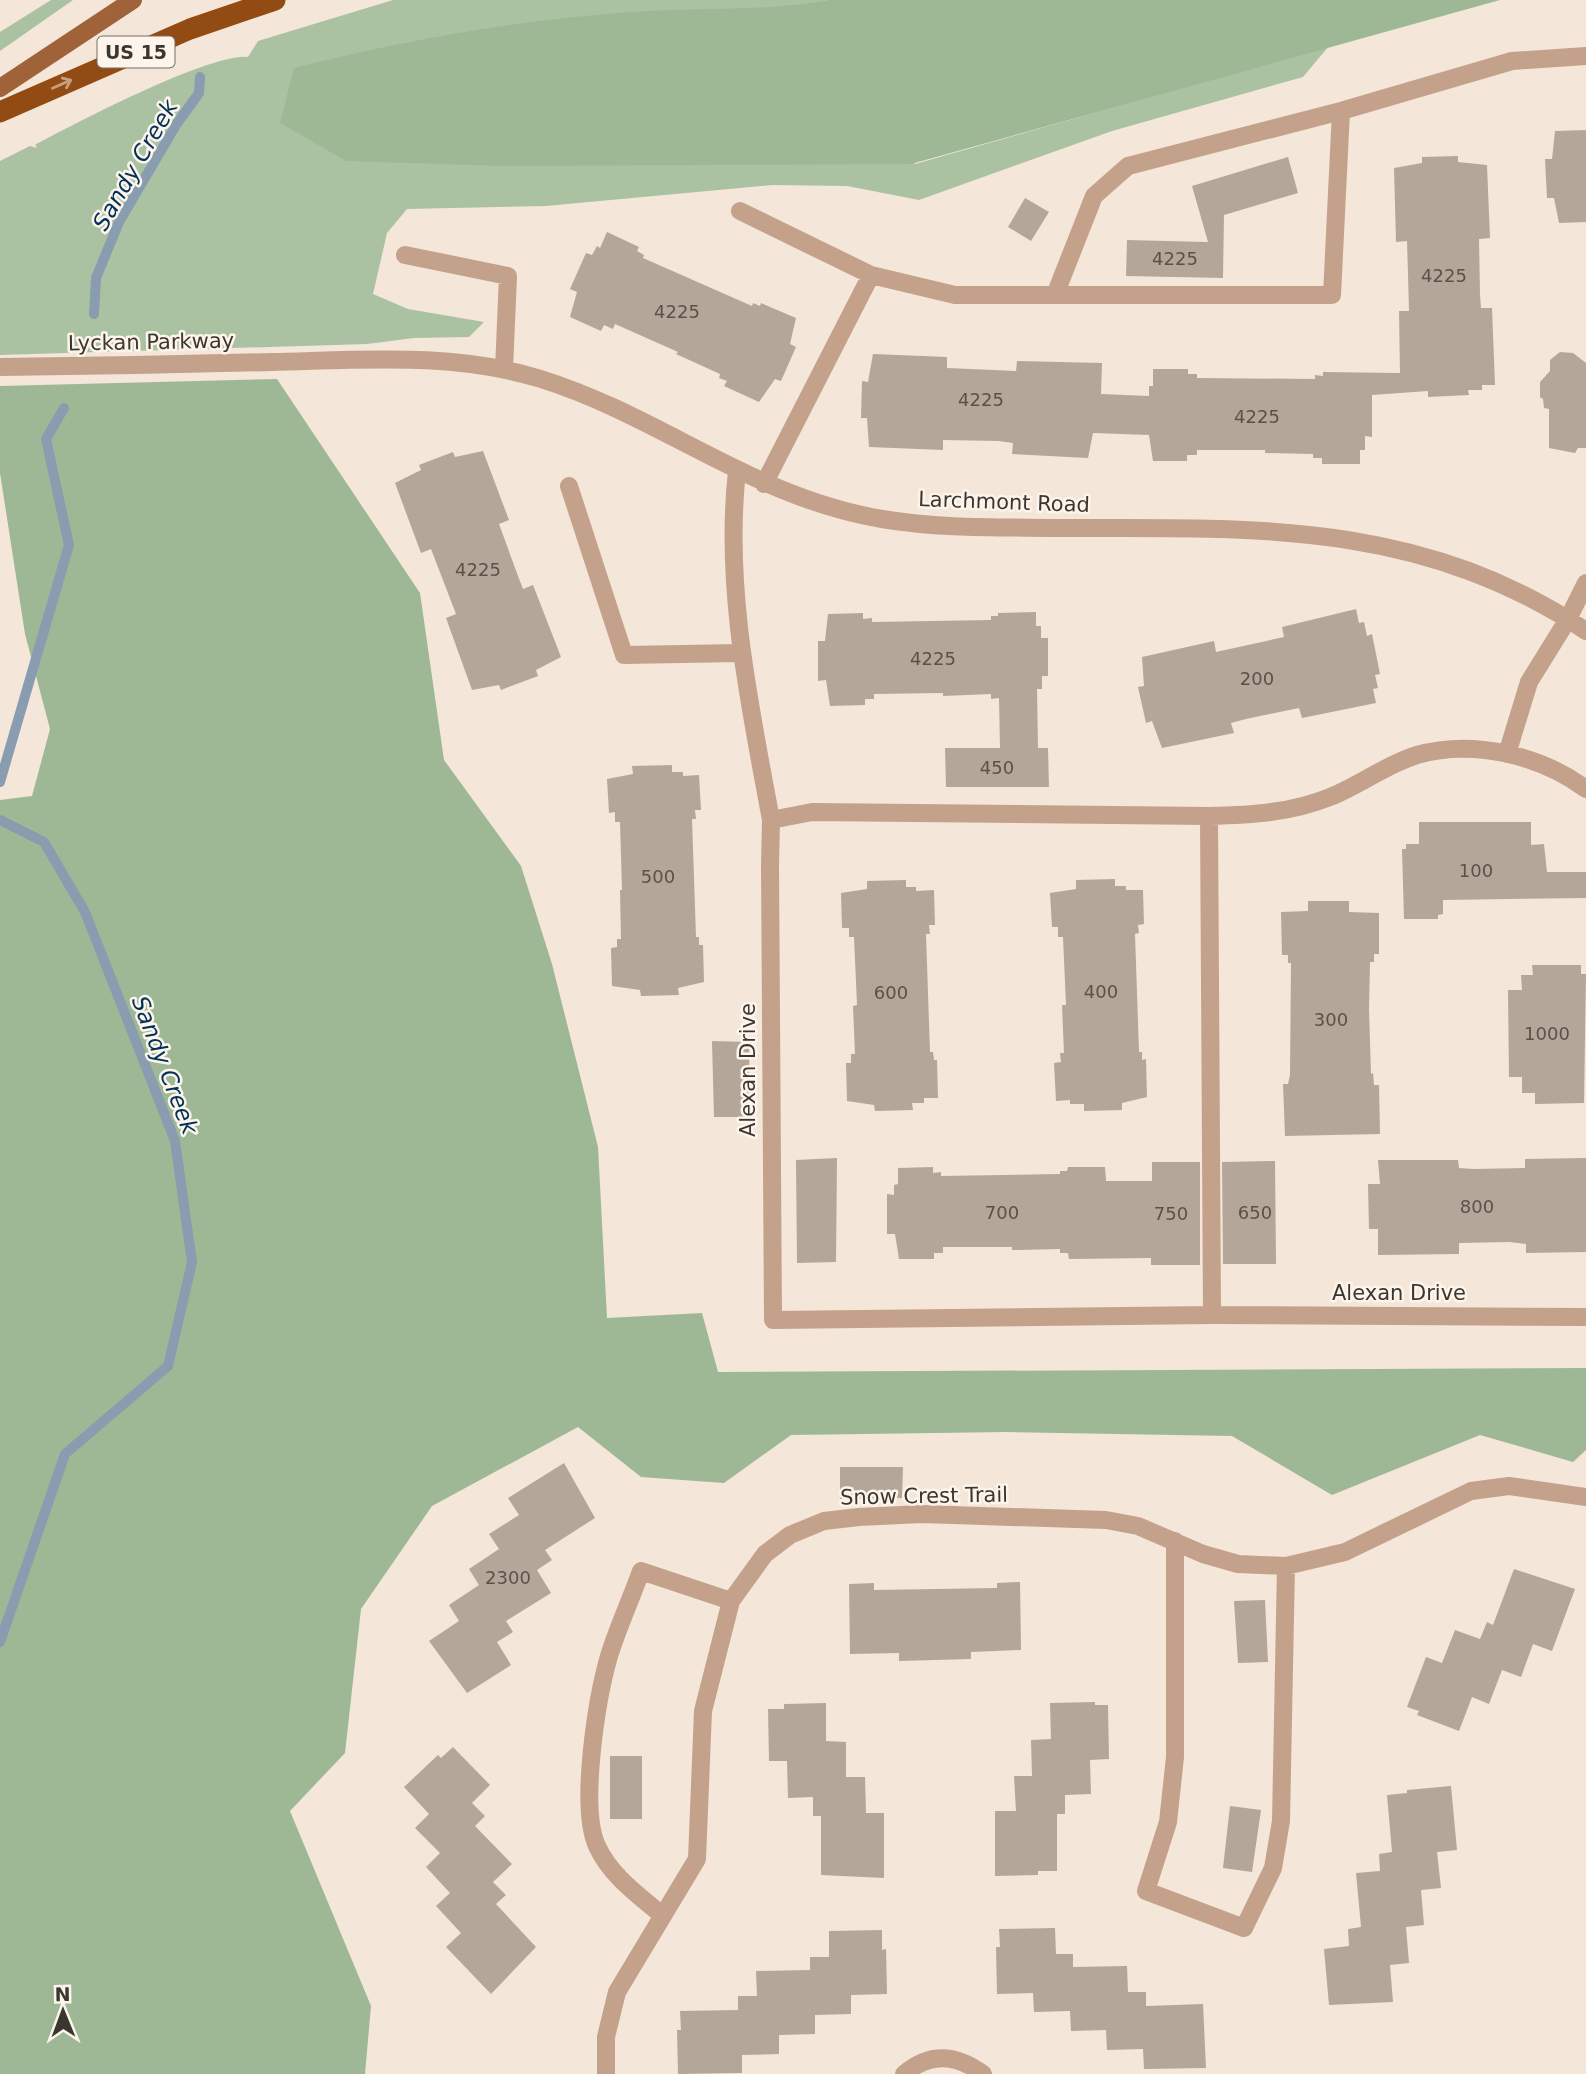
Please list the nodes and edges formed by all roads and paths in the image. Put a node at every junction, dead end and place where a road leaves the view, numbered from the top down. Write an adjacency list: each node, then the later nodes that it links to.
1 (133, 0): 4 (main road)
2 (275, 0): 6 (highway, US 15, one-way to 2)
3 (1586, 56): 5 (street)
4 (0, 88)
5 (1341, 111): 10 (street); 10 (street)
6 (0, 112)
7 (740, 211): 9 (street)
8 (405, 255): 13 (street)
9 (872, 275): 10 (street); 15 (street)
10 (1055, 295)
11 (389, 359): 12 (street, Lyckan Parkway); 13 (street, Larchmont Road)
12 (0, 367)
13 (504, 369): 14 (street, Larchmont Road)
14 (737, 471): 15 (street, Larchmont Road); 20 (street)
15 (764, 484): 18 (street, Larchmont Road)
16 (569, 486): 20 (street)
17 (1586, 583): 18 (street)
18 (1568, 619): 19 (street, Larchmont Road); 21 (street)
19 (1586, 631)
20 (740, 653): 24 (street)
21 (1507, 754): 22 (street); 23 (street)
22 (1586, 789)
23 (1209, 816): 24 (street); 25 (street)
24 (771, 820): 25 (street, Alexan Drive)
25 (1212, 1315): 26 (street, Alexan Drive)
26 (1586, 1317)
27 (1586, 1497): 29 (street, Snow Crest Trail)
28 (1175, 1541): 29 (street, Snow Crest Trail); 29 (street); 30 (street, Snow Crest Trail)
29 (1286, 1566)
30 (730, 1601): 31 (street, Snow Crest Trail); 31 (street)
31 (663, 1915): 32 (street, Snow Crest Trail)
32 (606, 2074)
33 (904, 2074): 34 (street)
34 (983, 2074)

